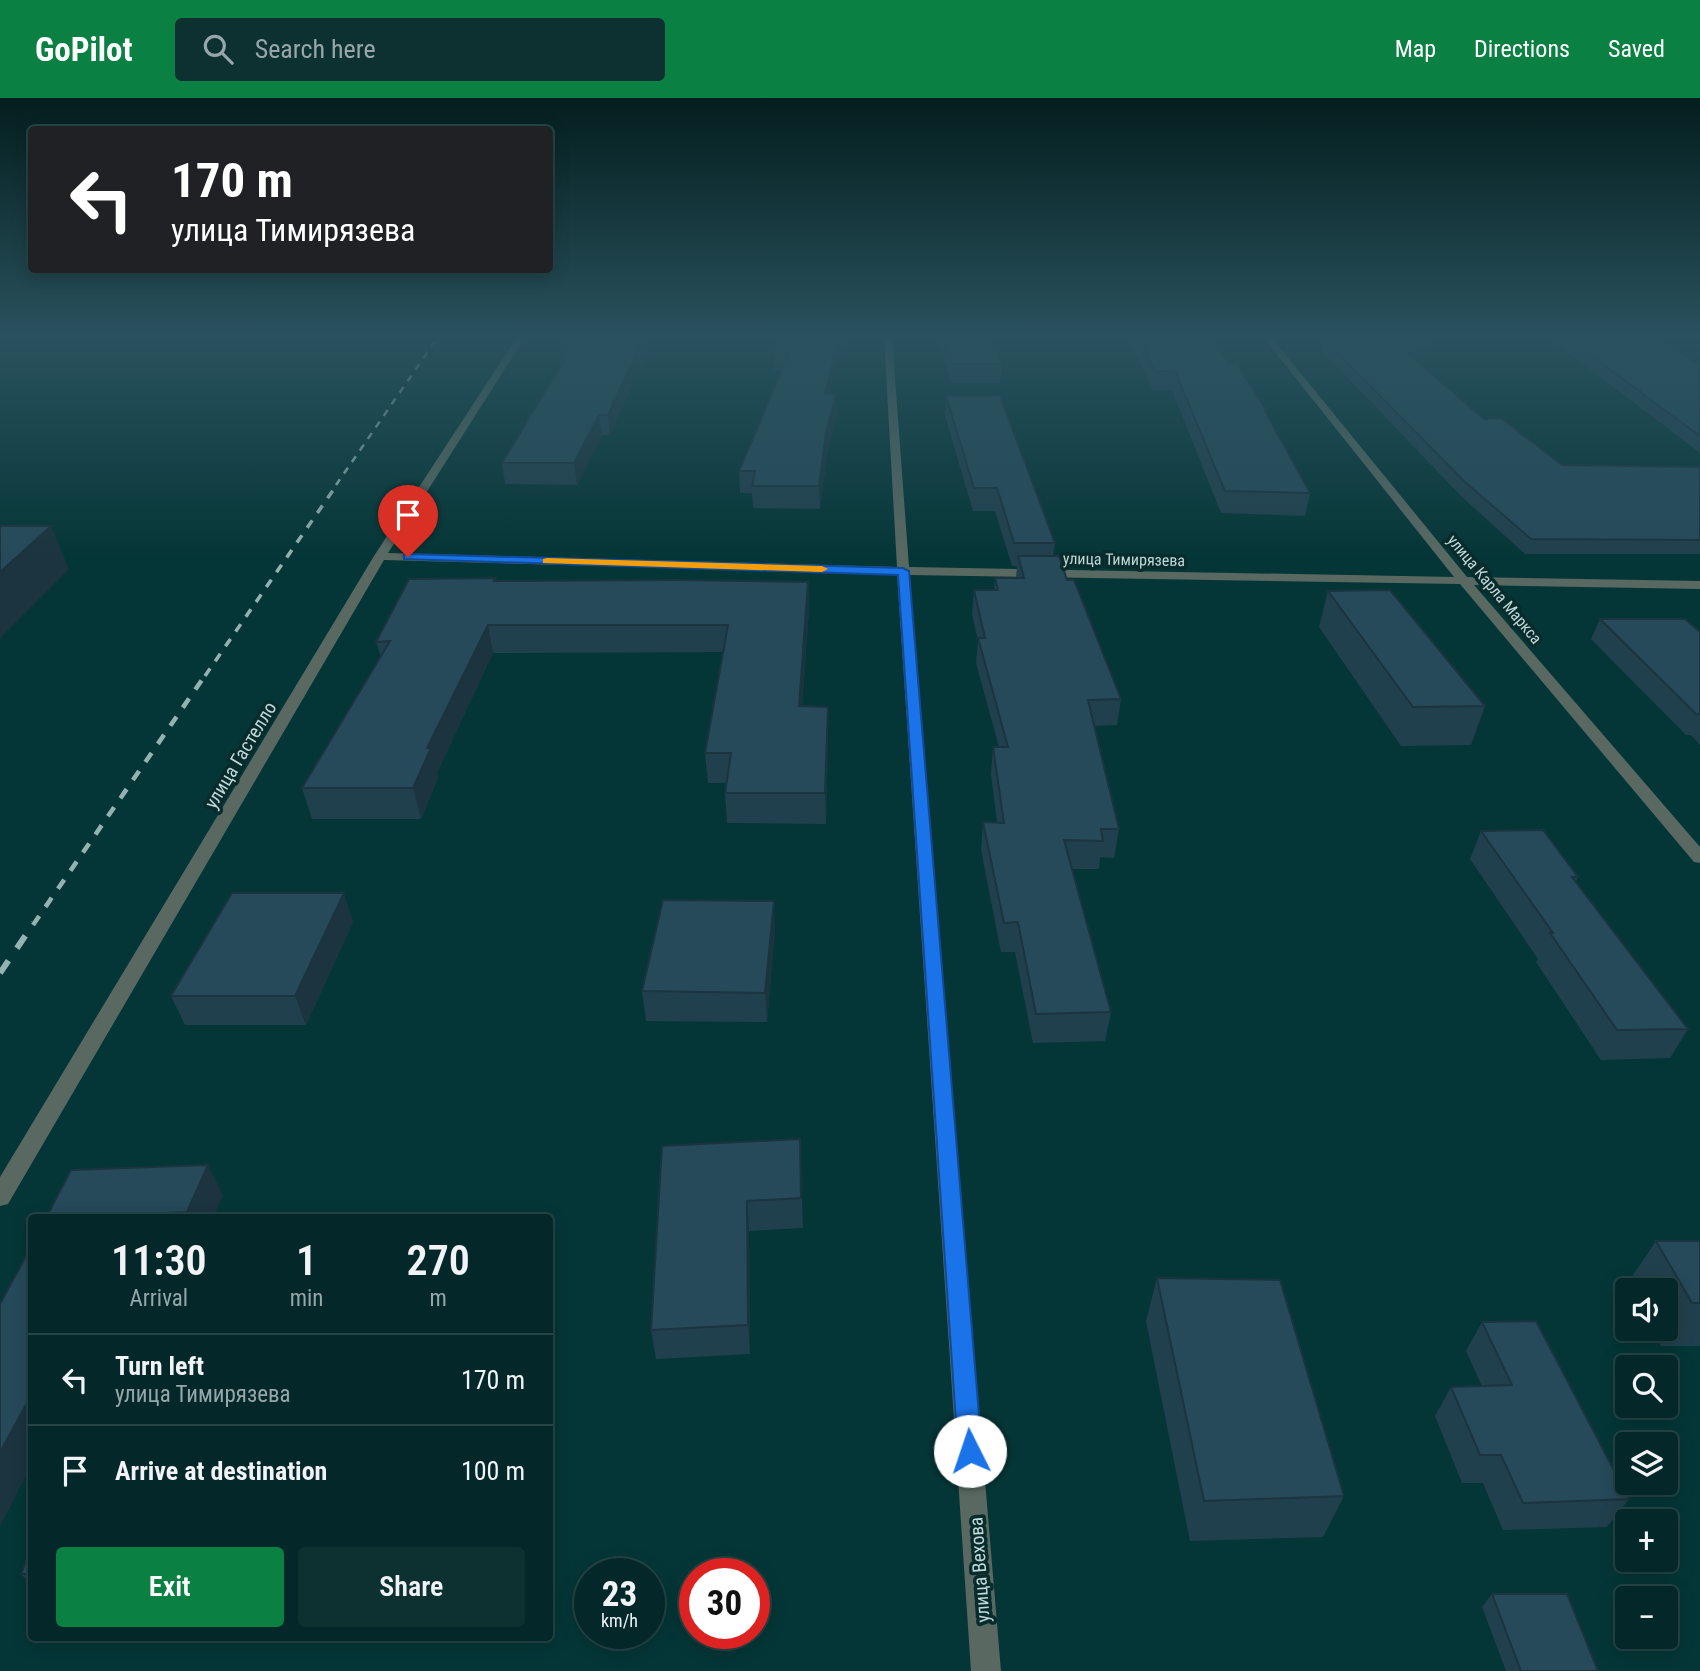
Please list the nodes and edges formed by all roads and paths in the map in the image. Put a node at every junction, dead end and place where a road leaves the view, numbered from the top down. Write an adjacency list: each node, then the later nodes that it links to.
1 (474, 410): 4 (street, улица Гастелло)
2 (893, 410): 5 (street, улица Вехова)
3 (1326, 410): 6 (street, улица Карла Маркса)
4 (380, 556): 5 (street, улица Тимирязева); 9 (street, улица Гастелло)
5 (903, 571): 6 (street, улица Тимирязева); 10 (street, улица Вехова)
6 (1464, 581): 7 (street, улица Тимирязева); 8 (street, улица Карла Маркса)
7 (1700, 585)
8 (1700, 858)
9 (0, 1198)
10 (986, 1671)

